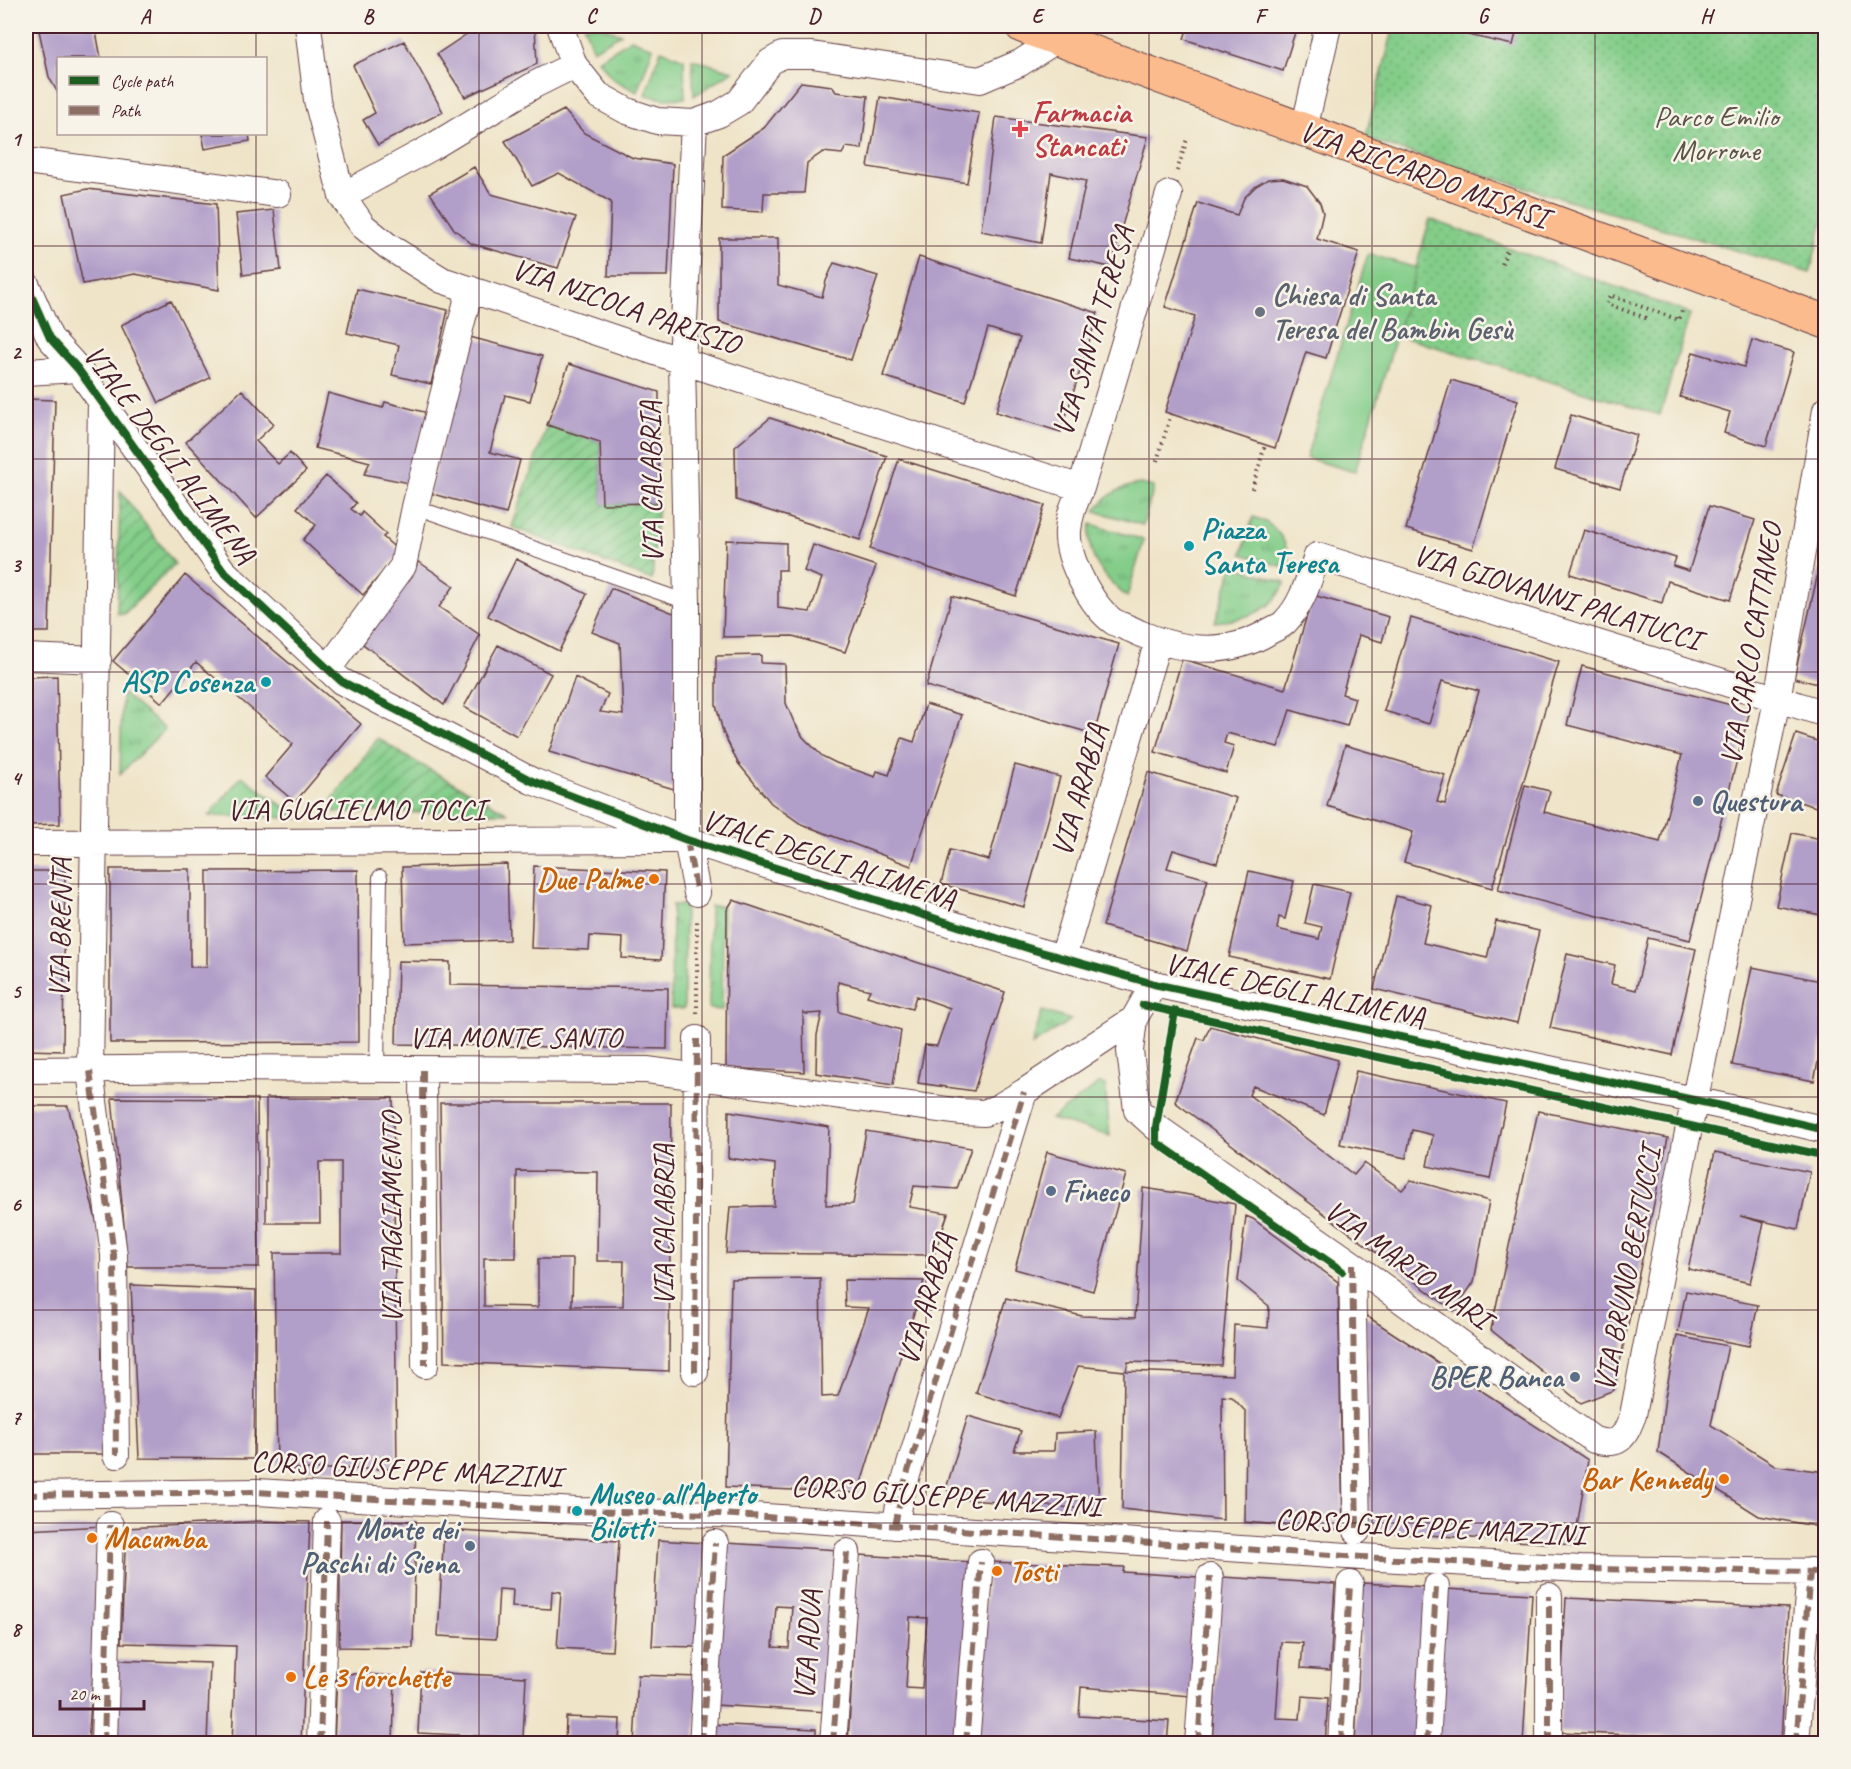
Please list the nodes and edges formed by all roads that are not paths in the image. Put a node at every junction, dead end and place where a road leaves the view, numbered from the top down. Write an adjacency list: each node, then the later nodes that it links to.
1 (308, 26): 12 (street, VIA NICOLA PARISIO)
2 (560, 26): 6 (street)
3 (1022, 26): 5 (main road, VIA RICCARDO MISASI)
4 (1328, 26): 8 (street)
5 (1061, 32): 7 (street); 8 (main road, VIA RICCARDO MISASI)
6 (574, 65): 7 (street); 12 (street)
7 (694, 123): 16 (street, VIA CALABRIA)
8 (1304, 129): 15 (main road, VIA RICCARDO MISASI)
9 (26, 161): 10 (street)
10 (278, 194)
11 (1169, 194): 21 (street, VIA SANTA TERESA)
12 (342, 196): 14 (street, VIA NICOLA PARISIO)
13 (26, 284): 17 (street, VIALE DEGLI ALIMENA)
14 (470, 289): 16 (street, VIA NICOLA PARISIO); 22 (street)
15 (1826, 322)
16 (681, 361): 21 (street, VIA NICOLA PARISIO); 23 (street, VIA CALABRIA)
17 (78, 369): 18 (street); 19 (street, VIALE DEGLI ALIMENA)
18 (26, 372)
19 (101, 400): 26 (street, VIA BRENTA); 27 (street, VIALE DEGLI ALIMENA)
20 (1826, 410): 28 (street, VIA CARLO CATTANEO)
21 (1081, 488): 24 (street)
22 (415, 507): 23 (lane); 27 (street)
23 (687, 602): 30 (street, VIA CALABRIA)
24 (1158, 641): 28 (street, VIA GIOVANNI PALATUCCI); 35 (street, VIA ARABIA)
25 (26, 657): 26 (street)
26 (98, 660): 32 (street, VIA BRENTA)
27 (328, 669): 30 (street, VIALE DEGLI ALIMENA)
28 (1777, 700): 29 (street, VIA GIOVANNI PALATUCCI); 45 (street, VIA CARLO CATTANEO)
29 (1826, 714)
30 (687, 840): 32 (street, VIA GUGLIELMO TOCCI); 34 (street, VIA CALABRIA); 35 (street, VIALE DEGLI ALIMENA)
31 (26, 843): 32 (street, VIA GUGLIELMO TOCCI)
32 (94, 843): 42 (street, VIA BRENTA)
33 (380, 877): 39 (lane)
34 (697, 893)
35 (1063, 958): 36 (street, VIALE DEGLI ALIMENA)
36 (1154, 984): 37 (street); 45 (street, VIALE DEGLI ALIMENA)
37 (1134, 1019): 44 (street); 47 (street, VIA MARIO MARI)
38 (697, 1039): 43 (street, VIA CALABRIA)
39 (377, 1069): 41 (street, VIA MONTE SANTO); 42 (street, VIA MONTE SANTO)
40 (26, 1070): 42 (street, VIA MONTE SANTO)
41 (423, 1070): 43 (street, VIA MONTE SANTO); 48 (street, VIA TAGLIAMENTO)
42 (90, 1071): 51 (street, VIA BRENTA)
43 (696, 1078): 44 (street, VIA MONTE SANTO); 49 (street, VIA CALABRIA)
44 (1024, 1092): 55 (street, VIA ARABIA)
45 (1694, 1101): 46 (street, VIALE DEGLI ALIMENA); 50 (street, VIA BRUNO BERTUCCI)
46 (1826, 1130)
47 (1352, 1264): 50 (street, VIA MARIO MARI); 56 (street)
48 (424, 1365)
49 (695, 1372)
50 (1633, 1415)
51 (116, 1455)
52 (26, 1495): 55 (street, CORSO GIUSEPPE MAZZINI)
53 (327, 1521): 66 (street)
54 (110, 1525): 65 (street)
55 (895, 1526): 60 (street, CORSO GIUSEPPE MAZZINI)
56 (1357, 1531)
57 (715, 1543): 67 (street)
58 (847, 1552): 68 (street, VIA ADUA)
59 (981, 1562): 69 (street)
60 (1818, 1571): 74 (street)
61 (1210, 1577): 70 (street)
62 (1350, 1584): 71 (street)
63 (1436, 1587): 72 (street)
64 (1549, 1596): 73 (street)
65 (104, 1743)
66 (320, 1743)
67 (702, 1743)
68 (833, 1743)
69 (966, 1743)
70 (1198, 1743)
71 (1341, 1743)
72 (1427, 1743)
73 (1549, 1743)
74 (1796, 1743)

